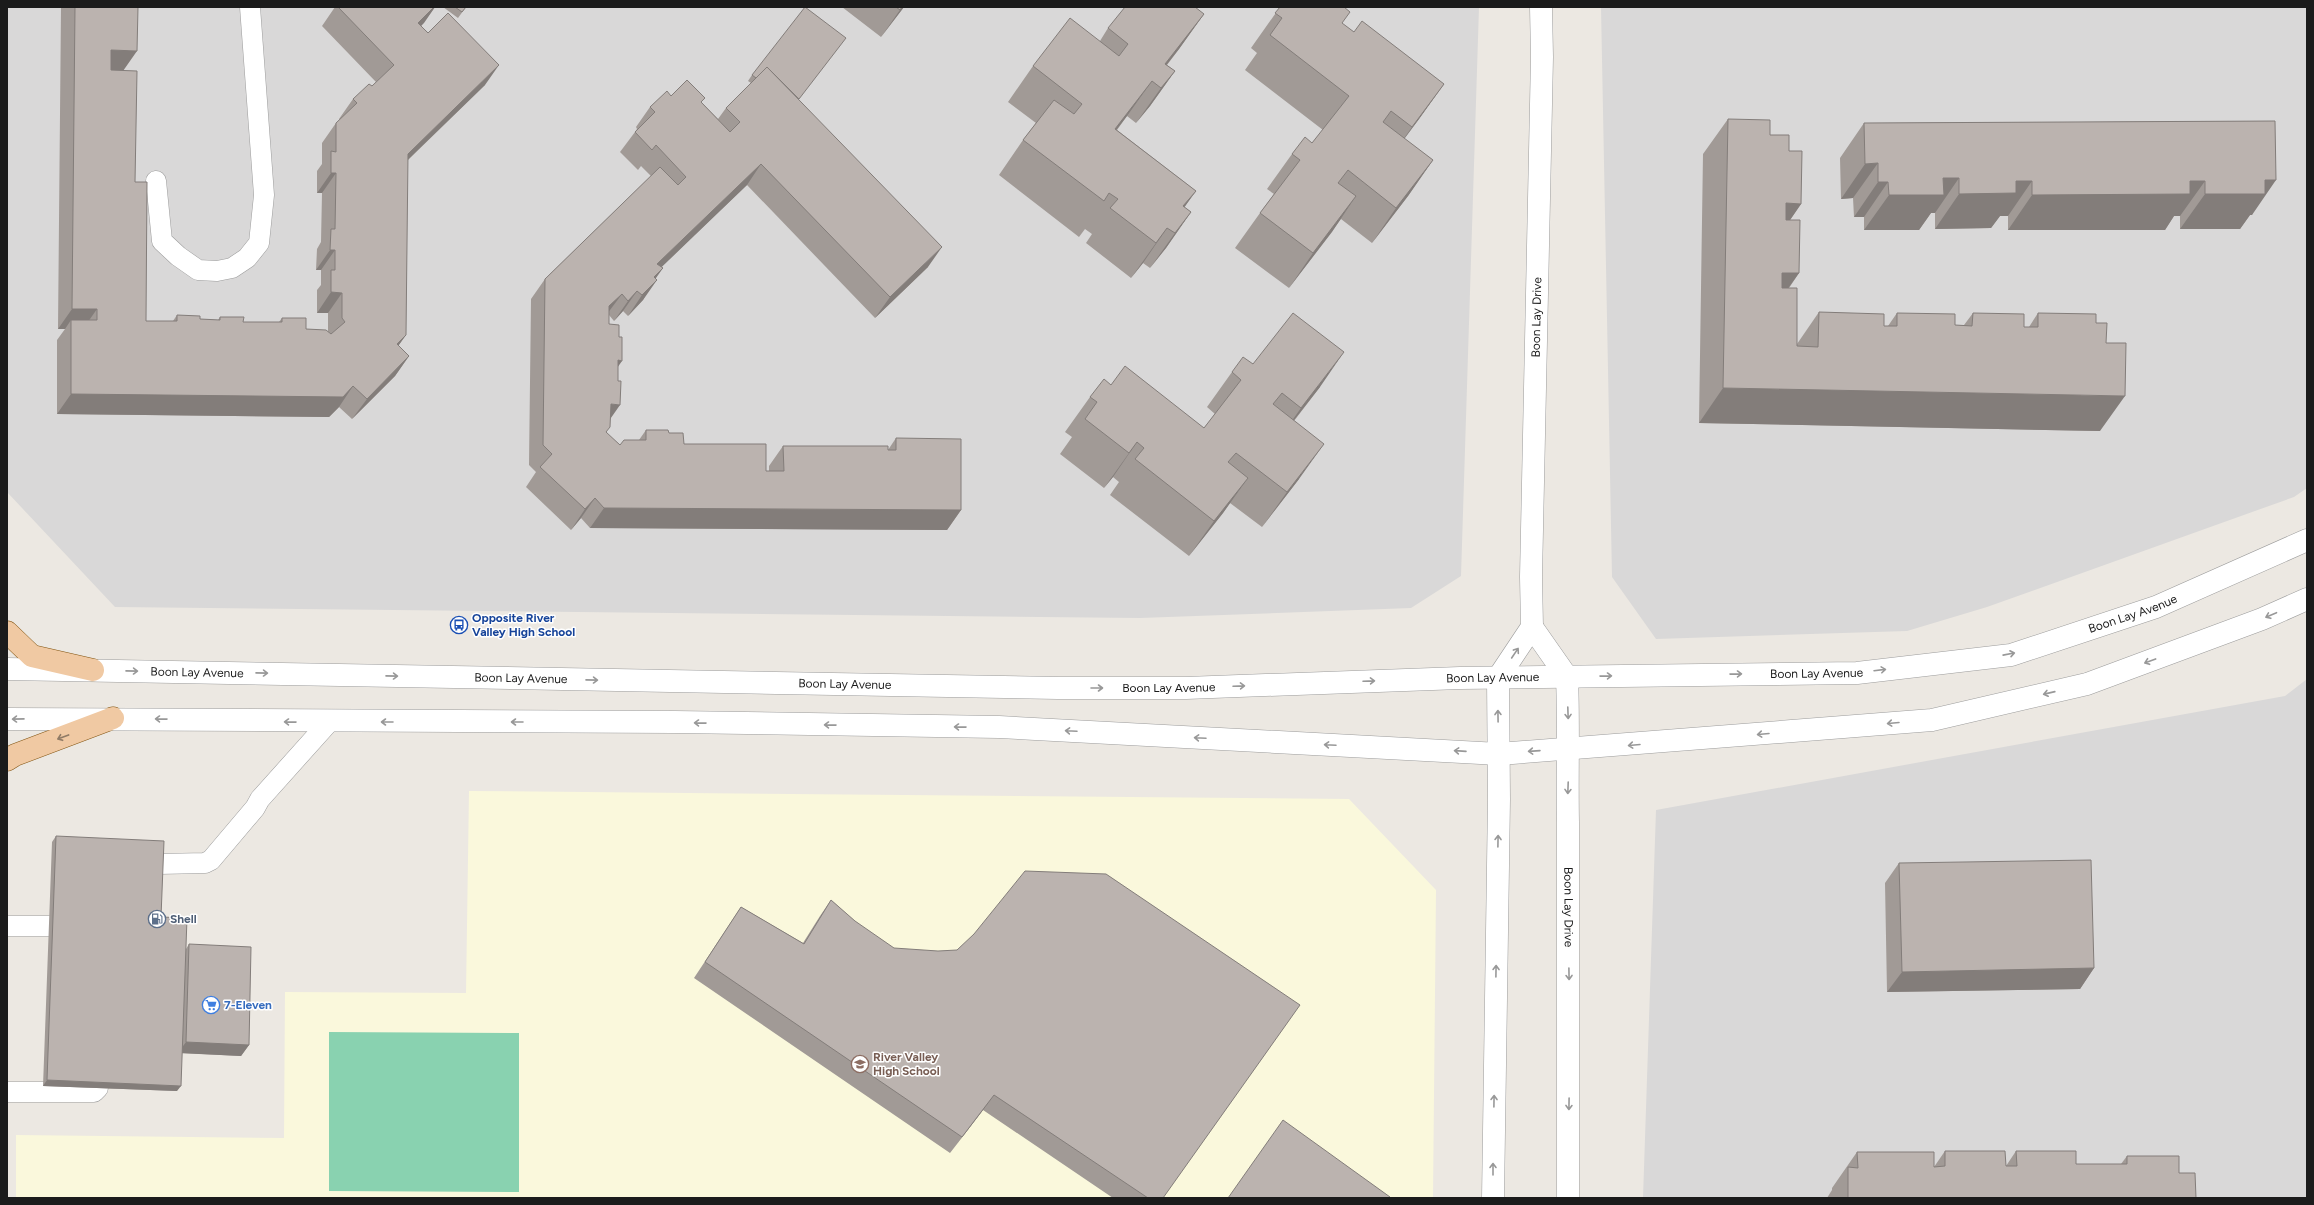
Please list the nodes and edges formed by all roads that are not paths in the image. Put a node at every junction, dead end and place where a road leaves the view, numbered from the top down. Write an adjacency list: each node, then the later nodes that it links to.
1 (250, 7): 3 (lane)
2 (1541, 7): 6 (street, Boon Lay Drive)
3 (156, 181)
4 (2307, 540): 10 (street, Boon Lay Avenue, one-way to 4)
5 (2307, 599): 15 (street, one-way to 15)
6 (1532, 627): 10 (street); 11 (street, one-way to 6)
7 (7, 632): 9 (main road)
8 (7, 669): 9 (street, Boon Lay Avenue)
9 (93, 670): 11 (street, Boon Lay Avenue, one-way to 11)
10 (1567, 677): 11 (street, Boon Lay Avenue); 15 (street, Boon Lay Drive, one-way to 15)
11 (1498, 678): 16 (street, one-way to 11)
12 (113, 718): 13 (street, one-way to 13); 14 (street, one-way to 12); 17 (main road, one-way to 17)
13 (7, 719)
14 (330, 722): 16 (street, one-way to 14); 18 (lane)
15 (1569, 749): 16 (street, one-way to 16); 24 (street, Boon Lay Drive, one-way to 24)
16 (1499, 754): 23 (street, one-way to 16)
17 (7, 760)
18 (159, 864)
19 (7, 926): 20 (lane)
20 (49, 926)
21 (98, 1088): 22 (lane)
22 (7, 1092)
23 (1492, 1198)
24 (1568, 1198)

